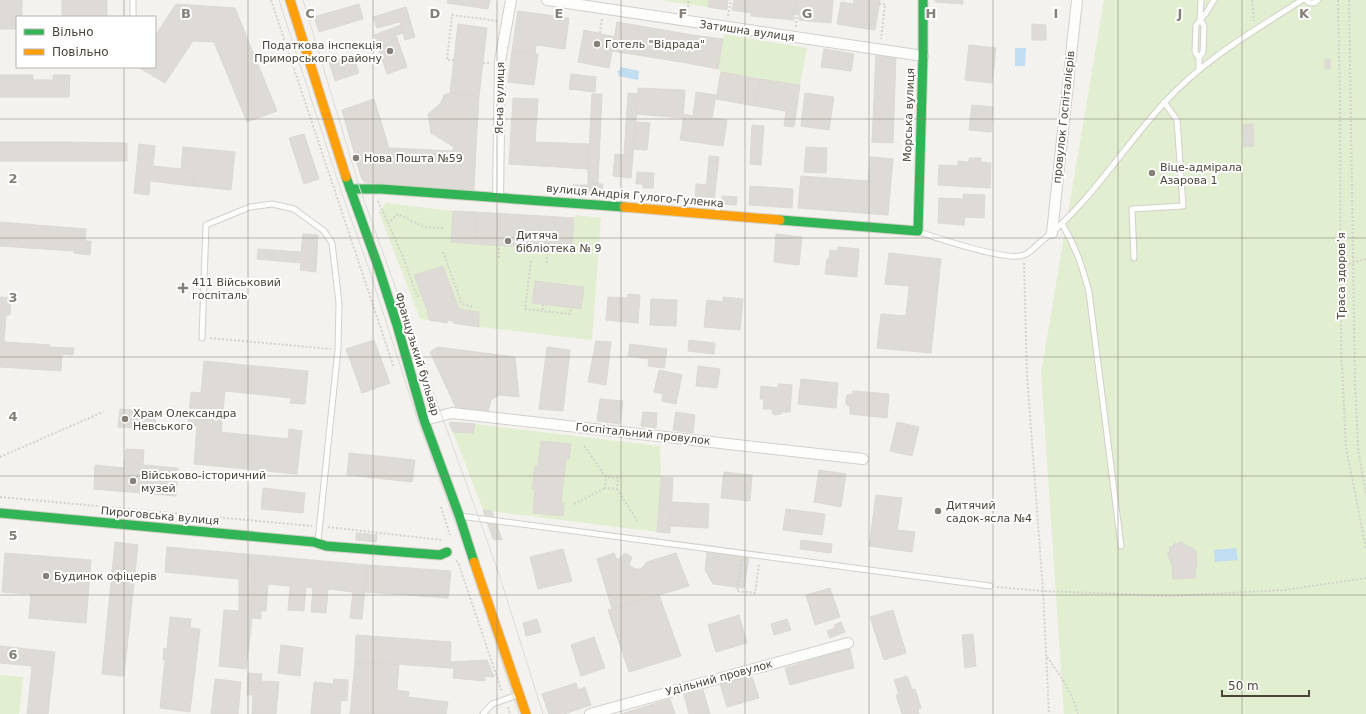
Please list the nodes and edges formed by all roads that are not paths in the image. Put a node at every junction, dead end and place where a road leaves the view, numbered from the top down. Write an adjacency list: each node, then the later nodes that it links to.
1 (133, 0): 12 (lane)
2 (290, 0): 18 (street, Французький бульвар)
3 (511, 0): 19 (street, Ясна вулиця)
4 (547, 0): 14 (street, Затишна вулиця)
5 (923, 0): 14 (street, Морська вулиця)
6 (1077, 0): 24 (street, провулок Госпіталієрів)
7 (1201, 0): 13 (lane)
8 (1214, 0): 13 (lane)
9 (1302, 0): 16 (lane)
10 (1306, 0): 11 (lane)
11 (1318, 0)
12 (133, 16)
13 (1200, 19): 15 (lane); 15 (lane)
14 (923, 56): 23 (street, Морська вулиця)
15 (1199, 58): 16 (lane)
16 (1199, 69): 17 (lane)
17 (1164, 102): 22 (lane); 25 (lane)
18 (350, 189): 19 (street, вулиця Андрія Гулого-Гуленка); 27 (street, Французький бульвар)
19 (498, 197): 21 (street, вулиця Андрія Гулого-Гуленка)
20 (718, 204): 21 (lane)
21 (717, 215): 23 (street, вулиця Андрія Гулого-Гуленка)
22 (1062, 224): 24 (lane); 32 (lane)
23 (918, 232): 24 (lane)
24 (1052, 233)
25 (1134, 258)
26 (202, 338): 31 (lane)
27 (424, 420): 28 (street, Госпітальний провулок); 30 (street, Французький бульвар)
28 (863, 459)
29 (0, 513): 31 (street, Пироговська вулиця)
30 (459, 515): 33 (street, Французький бульвар); 34 (lane)
31 (318, 542): 33 (street, Пироговська вулиця)
32 (1121, 546)
33 (465, 554): 36 (street, Французький бульвар)
34 (990, 586)
35 (848, 643): 39 (street, Удільний провулок)
36 (520, 695): 37 (lane); 38 (street, Французький бульвар)
37 (483, 714)
38 (526, 714)
39 (590, 714)

